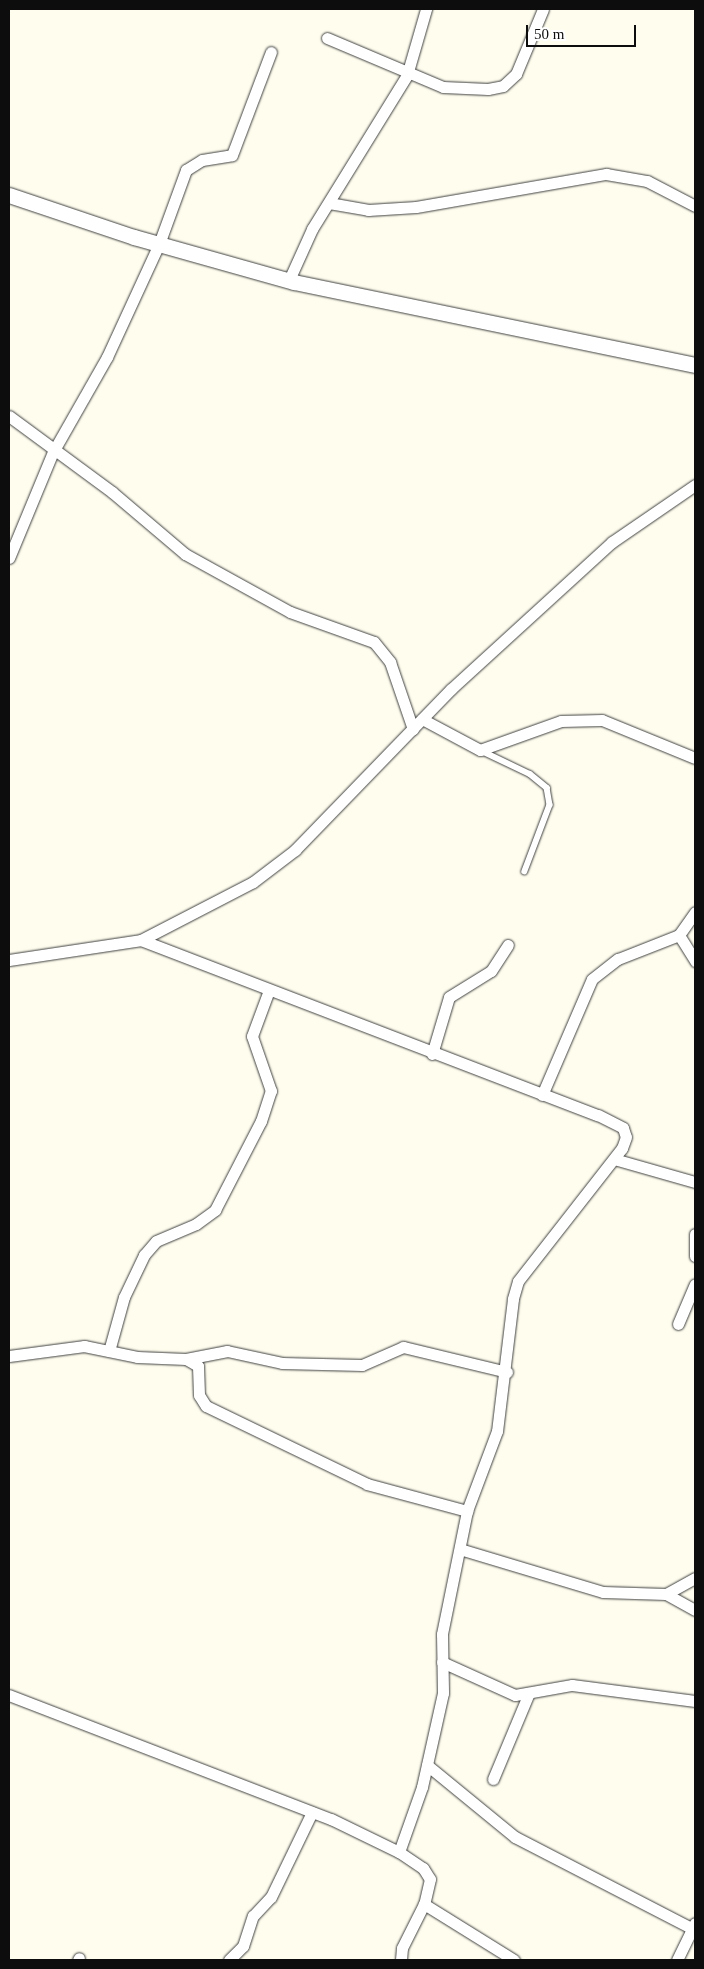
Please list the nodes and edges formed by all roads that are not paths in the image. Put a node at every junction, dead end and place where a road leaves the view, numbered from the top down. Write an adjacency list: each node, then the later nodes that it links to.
1 (426, 9): 5 (street)
2 (543, 9): 5 (street)
3 (327, 38): 5 (street)
4 (272, 52): 9 (street)
5 (407, 75): 7 (street)
6 (9, 195): 9 (street)
7 (329, 203): 8 (street); 10 (street)
8 (695, 206)
9 (159, 244): 10 (street); 13 (street)
10 (289, 280): 11 (street)
11 (695, 365)
12 (9, 416): 13 (street)
13 (53, 452): 15 (street); 17 (street)
14 (695, 484): 16 (street)
15 (9, 558)
16 (422, 719): 17 (street); 18 (street)
17 (413, 729): 23 (street)
18 (480, 750): 19 (street); 20 (lane)
19 (695, 758)
20 (525, 871)
21 (695, 912): 22 (street)
22 (679, 935): 26 (street); 29 (street)
23 (141, 940): 25 (street); 27 (street)
24 (508, 945): 28 (street)
25 (9, 960)
26 (695, 960)
27 (269, 990): 28 (street); 36 (street)
28 (432, 1054): 29 (street)
29 (542, 1095): 30 (street)
30 (614, 1159): 31 (street); 39 (street)
31 (695, 1182)
32 (695, 1234): 33 (street)
33 (695, 1256)
34 (695, 1284): 35 (street)
35 (678, 1324)
36 (109, 1351): 37 (street); 38 (street)
37 (9, 1356)
38 (186, 1359): 39 (street); 40 (street)
39 (506, 1372): 40 (street)
40 (468, 1511): 41 (street)
41 (463, 1550): 43 (street); 45 (street)
42 (695, 1578): 43 (street)
43 (666, 1594): 44 (street)
44 (695, 1610)
45 (442, 1662): 46 (street); 49 (street)
46 (529, 1693): 48 (street); 50 (street)
47 (9, 1696): 51 (street)
48 (695, 1701)
49 (427, 1766): 52 (street); 54 (street)
50 (492, 1779)
51 (312, 1812): 52 (street); 55 (street)
52 (399, 1852): 53 (street)
53 (424, 1904): 56 (street); 57 (street)
54 (693, 1925): 58 (street)
55 (229, 1960)
56 (401, 1960)
57 (514, 1960)
58 (677, 1960)

